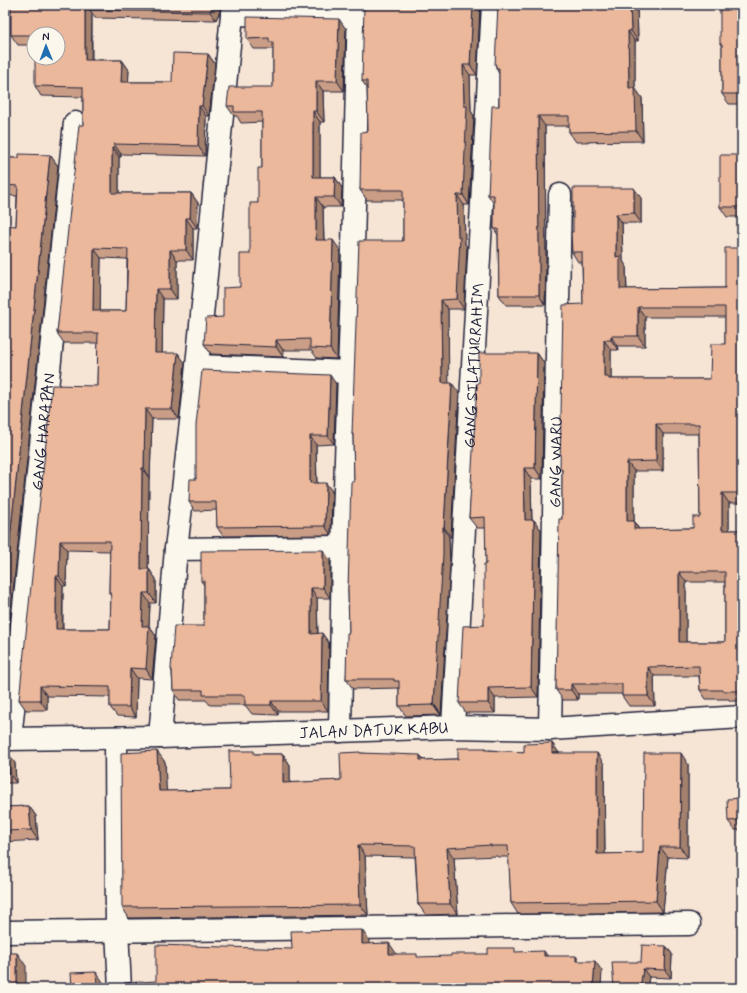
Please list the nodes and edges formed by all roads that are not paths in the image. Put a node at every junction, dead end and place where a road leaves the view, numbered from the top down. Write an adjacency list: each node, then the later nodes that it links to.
1 (493, 5): 11 (street, GANG SILATURRAHIM)
2 (233, 10): 3 (street); 6 (street)
3 (359, 11): 7 (street)
4 (74, 123): 16 (street, GANG HARAPAN)
5 (560, 195): 12 (street, GANG WARU)
6 (197, 366): 7 (street); 9 (street)
7 (349, 372): 8 (street)
8 (343, 547): 9 (street); 13 (street)
9 (176, 549): 14 (street)
10 (742, 717): 12 (street, JALAN DATUK KABU)
11 (453, 727): 12 (street, JALAN DATUK KABU); 13 (street, JALAN DATUK KABU)
12 (550, 729)
13 (340, 731): 14 (street, JALAN DATUK KABU)
14 (160, 737): 15 (street, JALAN DATUK KABU)
15 (116, 738): 16 (street, JALAN DATUK KABU); 18 (street)
16 (7, 739)
17 (690, 924): 18 (street)
18 (117, 930): 19 (street); 20 (street)
19 (5, 932)
20 (120, 988)

